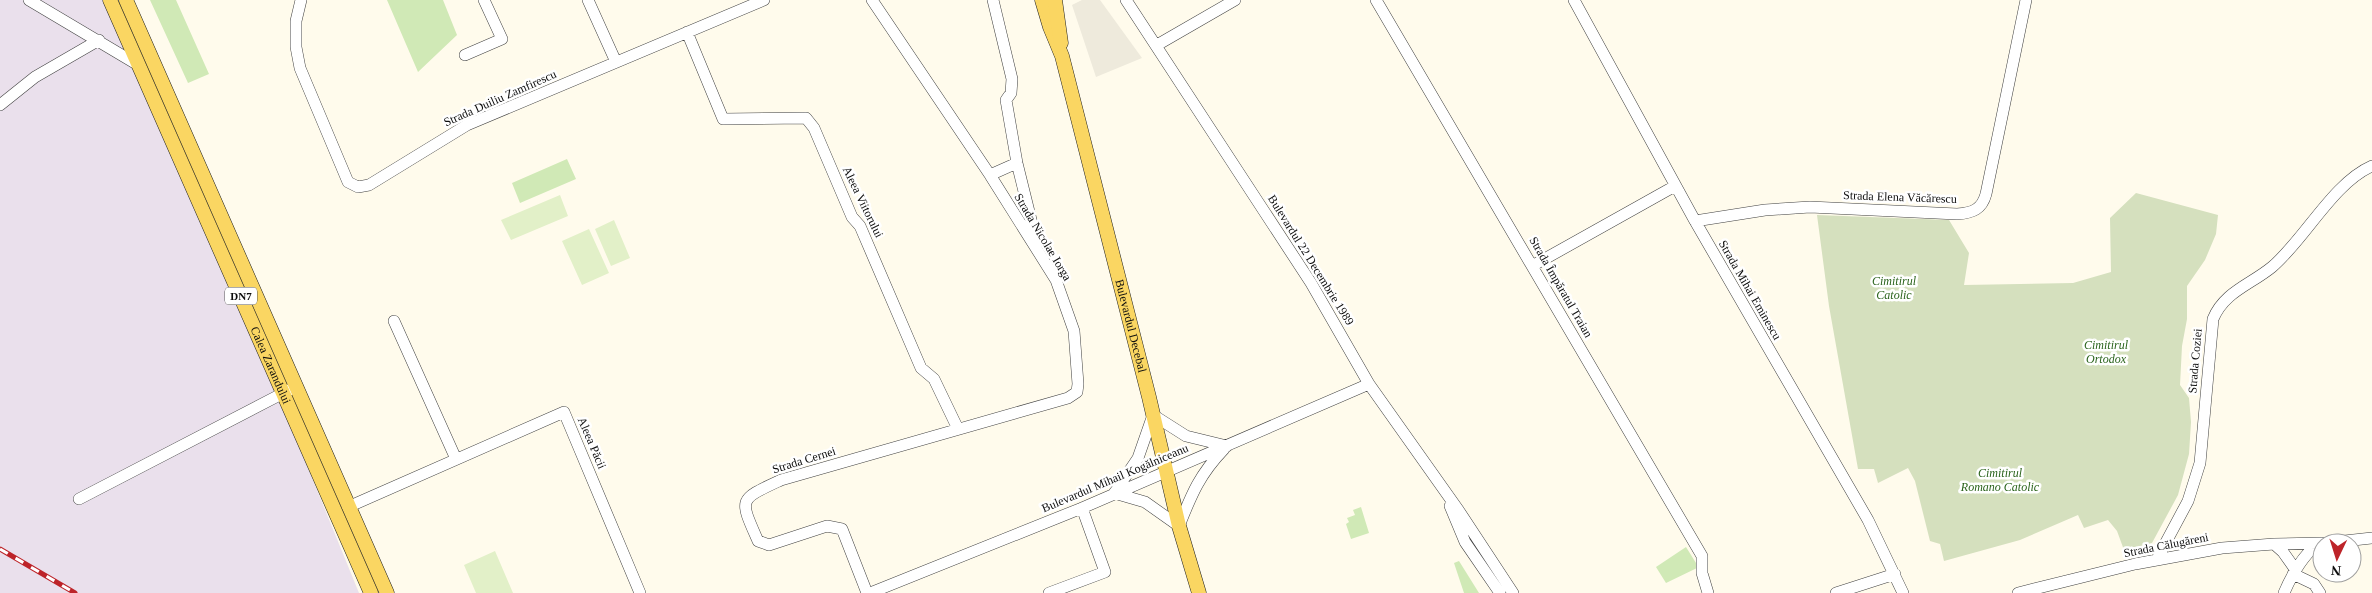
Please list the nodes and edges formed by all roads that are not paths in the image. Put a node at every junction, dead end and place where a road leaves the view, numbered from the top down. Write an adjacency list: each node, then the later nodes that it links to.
1 (29, 0): 21 (street)
2 (110, 0): 26 (main road, Calea Zarandului / DN7)
3 (301, 0): 25 (street, Strada Duiliu Zamfirescu)
4 (484, 0): 23 (street)
5 (588, 0): 25 (street)
6 (764, 0): 20 (street, Strada Duiliu Zamfirescu)
7 (992, 0): 28 (street)
8 (1042, 0): 24 (main road, Bulevardul Decebal)
9 (1054, 0): 19 (main road, Bulevardul Decebal)
10 (1060, 0): 19 (street)
11 (1126, 0): 22 (street, Bulevardul 22 Decembrie 1989)
12 (1134, 0): 22 (street, Bulevardul 22 Decembrie 1989)
13 (1235, 0): 22 (street)
14 (1376, 0): 34 (street, Strada Împăratul Traian)
15 (1574, 0): 31 (street, Strada Mihai Eminescu)
16 (2026, 0): 32 (street, Strada Elena Văcărescu)
17 (874, 1): 30 (street, Strada Nicolae Iorga)
18 (128, 2): 37 (main road, Calea Zarandului / DN7)
19 (1059, 18): 24 (main road, Bulevardul Decebal)
20 (687, 32): 25 (street, Strada Duiliu Zamfirescu); 40 (street, Aleea Viitorului)
21 (99, 40): 26 (street); 27 (street)
22 (1157, 45): 36 (street, Bulevardul 22 Decembrie 1989)
23 (466, 55)
24 (1062, 56): 39 (main road, Bulevardul Decebal)
25 (616, 62)
26 (140, 66): 37 (main road, Calea Zarandului / DN7)
27 (0, 105)
28 (1017, 163): 30 (street); 33 (street)
29 (2372, 166): 53 (street, Strada Coziei)
30 (990, 176): 33 (street, Strada Nicolae Iorga)
31 (1675, 186): 32 (street, Strada Mihai Eminescu); 34 (street)
32 (1694, 221): 55 (street, Strada Mihai Eminescu)
33 (1040, 255): 38 (street, Strada Nicolae Iorga)
34 (1532, 266): 64 (street, Strada Împăratul Traian)
35 (394, 321): 42 (street)
36 (1369, 384): 41 (street, Bulevardul Mihail Kogălniceanu); 44 (street, Bulevardul 22 Decembrie 1989)
37 (289, 390): 46 (street); 47 (main road, Calea Zarandului / DN7); 57 (main road, Calea Zarandului / DN7)
38 (1068, 398): 40 (street, Strada Cernei)
39 (1153, 415): 41 (street); 43 (main road, Bulevardul Decebal); 45 (street)
40 (958, 429): 60 (street, Strada Cernei)
41 (1228, 446): 43 (street, Bulevardul Mihail Kogălniceanu); 49 (street)
42 (456, 460): 47 (street, Aleea Păcii); 59 (street, Aleea Păcii)
43 (1166, 470): 45 (street, Bulevardul Mihail Kogălniceanu); 49 (main road, Bulevardul Decebal)
44 (1443, 488): 56 (street, Bulevardul 22 Decembrie 1989); 63 (street, Bulevardul 22 Decembrie 1989)
45 (1114, 493): 48 (street, Bulevardul Mihail Kogălniceanu); 49 (street)
46 (79, 498)
47 (348, 507): 58 (main road, Calea Zarandului / DN7)
48 (1082, 508): 60 (street, Bulevardul Mihail Kogălniceanu); 61 (street)
49 (1179, 526): 62 (main road, Bulevardul Decebal)
50 (2312, 543): 51 (street, Strada Călugăreni)
51 (2274, 544): 53 (street, Strada Călugăreni); 54 (street)
52 (2312, 549): 54 (street)
53 (2157, 559): 67 (street, Strada Călugăreni)
54 (2294, 572): 68 (street); 69 (street)
55 (1895, 574): 65 (street); 66 (street, Strada Mihai Eminescu)
56 (1498, 592)
57 (371, 593)
58 (387, 593)
59 (640, 593)
60 (868, 593)
61 (1049, 593)
62 (1199, 593)
63 (1513, 593)
64 (1708, 593)
65 (1836, 593)
66 (1903, 593)
67 (2018, 593)
68 (2284, 593)
69 (2320, 593)

